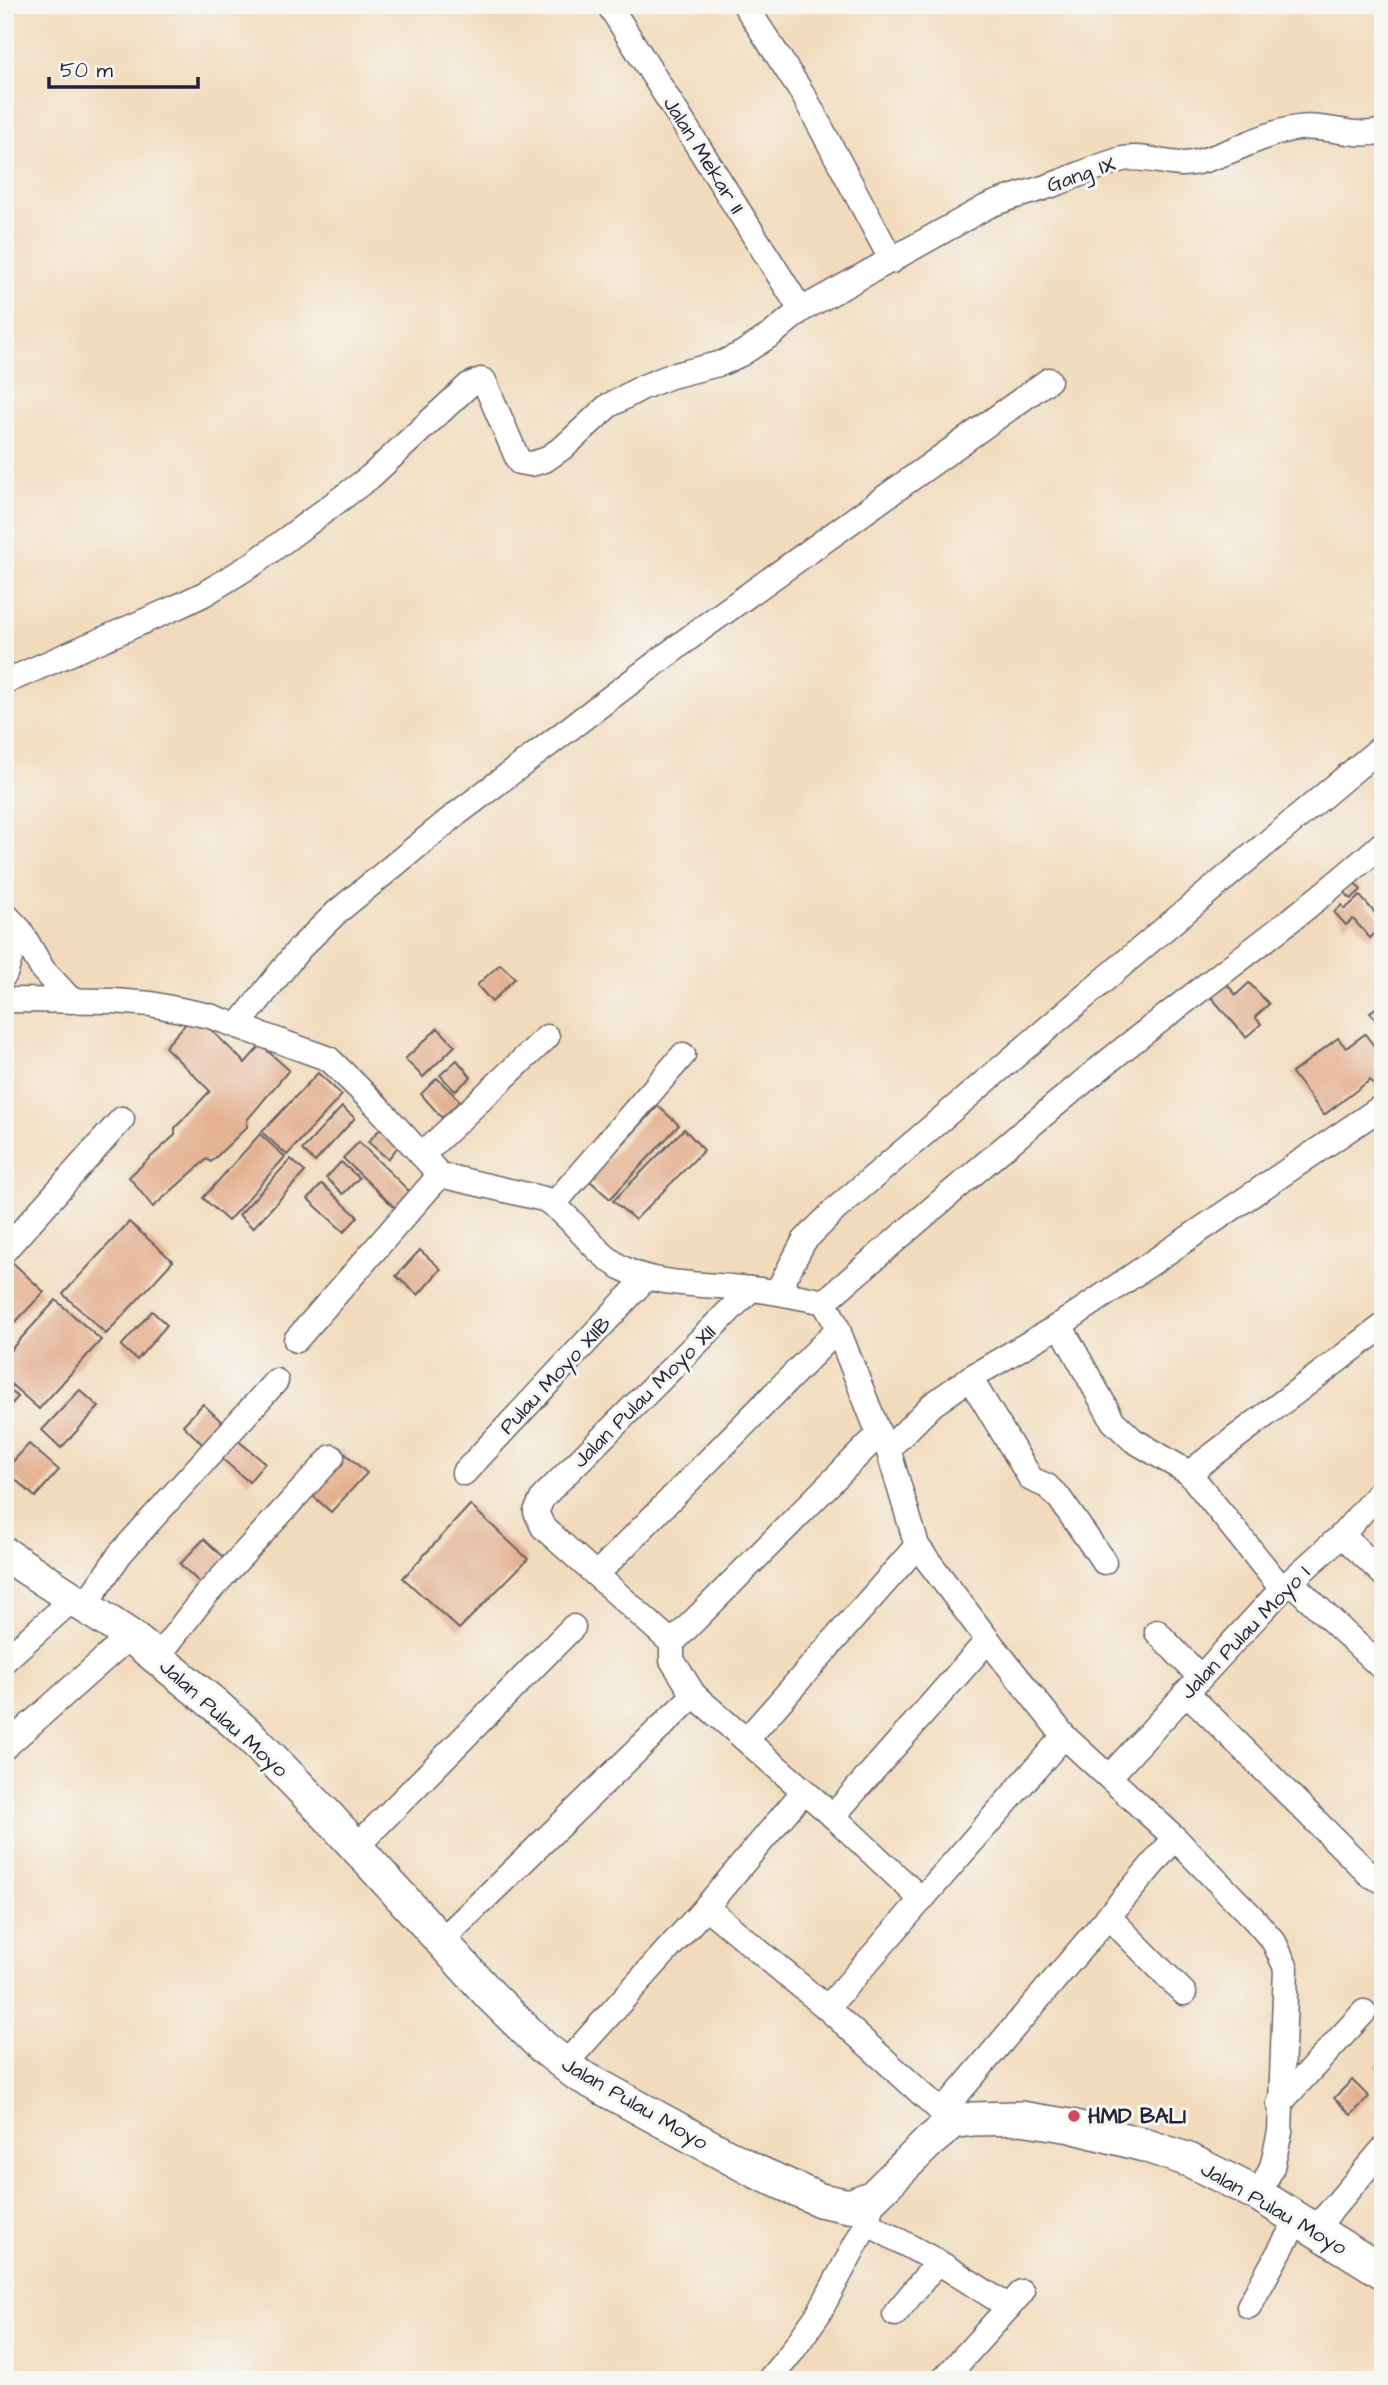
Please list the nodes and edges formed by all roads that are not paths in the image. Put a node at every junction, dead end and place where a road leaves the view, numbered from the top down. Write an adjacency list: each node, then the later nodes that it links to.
1 (609, 5): 5 (street, Jalan Mekar II)
2 (745, 5): 4 (street)
3 (1383, 131): 4 (street, Gang IX)
4 (892, 261): 5 (street, Gang IX)
5 (800, 308): 7 (street, Gang IX)
6 (1049, 380): 16 (street)
7 (5, 682)
8 (1383, 746): 27 (street)
9 (1383, 843): 28 (street)
10 (5, 914): 13 (street)
11 (5, 932): 12 (street)
12 (5, 974)
13 (57, 986): 15 (street); 16 (street)
14 (5, 991): 15 (street)
15 (5, 1000)
16 (238, 1026): 21 (street)
17 (547, 1037): 21 (street)
18 (683, 1055): 23 (street)
19 (1383, 1107): 29 (street)
20 (122, 1119): 24 (street)
21 (422, 1155): 22 (street)
22 (440, 1175): 23 (street); 32 (street)
23 (559, 1198): 25 (street)
24 (5, 1250)
25 (646, 1278): 26 (street); 37 (street, Pulau Moyo XIIB)
26 (751, 1289): 27 (street); 45 (street, Jalan Pulau Moyo XII)
27 (777, 1292): 28 (street)
28 (824, 1302): 31 (street)
29 (1060, 1325): 33 (street); 38 (street)
30 (1383, 1326): 38 (street)
31 (838, 1329): 35 (street); 45 (street)
32 (296, 1340)
33 (970, 1378): 35 (street); 43 (street)
34 (276, 1381): 47 (street)
35 (893, 1438): 41 (street); 52 (street)
36 (332, 1457): 53 (street)
37 (464, 1473)
38 (1189, 1473): 46 (street)
39 (1383, 1488): 40 (street, Jalan Pulau Moyo I)
40 (1342, 1535): 44 (street); 46 (street, Jalan Pulau Moyo I)
41 (917, 1546): 51 (street); 59 (street)
42 (5, 1554): 47 (street, Jalan Pulau Moyo)
43 (1104, 1562)
44 (1383, 1574)
45 (596, 1575): 52 (street)
46 (1286, 1586): 55 (street); 56 (street, Jalan Pulau Moyo I)
47 (80, 1602): 50 (street, Jalan Pulau Moyo); 54 (street)
48 (573, 1627): 65 (street)
49 (1157, 1632): 56 (street)
50 (130, 1636): 53 (street, Jalan Pulau Moyo); 60 (street)
51 (988, 1640): 58 (street); 63 (street)
52 (672, 1643): 57 (street)
53 (157, 1657): 65 (street, Jalan Pulau Moyo)
54 (5, 1660)
55 (1383, 1670)
56 (1193, 1684): 61 (street, Jalan Pulau Moyo I); 66 (street)
57 (694, 1695): 59 (street); 70 (street)
58 (1065, 1736): 61 (street); 67 (street)
59 (747, 1739): 62 (street)
60 (5, 1747)
61 (1109, 1777): 64 (street)
62 (804, 1791): 63 (street); 68 (street)
63 (833, 1816): 67 (street)
64 (1175, 1838): 69 (street); 75 (street)
65 (356, 1847): 70 (street, Jalan Pulau Moyo)
66 (1383, 1881)
67 (921, 1899): 72 (street)
68 (706, 1907): 72 (street); 74 (street)
69 (1108, 1916): 71 (street); 76 (street)
70 (441, 1941): 74 (street, Jalan Pulau Moyo)
71 (1184, 1993)
72 (827, 2008): 76 (street)
73 (1364, 2012): 75 (street)
74 (565, 2064): 79 (street, Jalan Pulau Moyo)
75 (1279, 2104): 78 (street)
76 (948, 2116): 78 (street, Jalan Pulau Moyo); 79 (street)
77 (1383, 2149): 80 (street)
78 (1259, 2195): 80 (street, Jalan Pulau Moyo)
79 (870, 2210): 81 (street); 86 (street)
80 (1306, 2224): 82 (street, Jalan Pulau Moyo); 83 (street)
81 (938, 2262): 84 (street); 85 (street)
82 (1383, 2272)
83 (1249, 2306)
84 (895, 2314)
85 (953, 2377)
86 (769, 2380)

